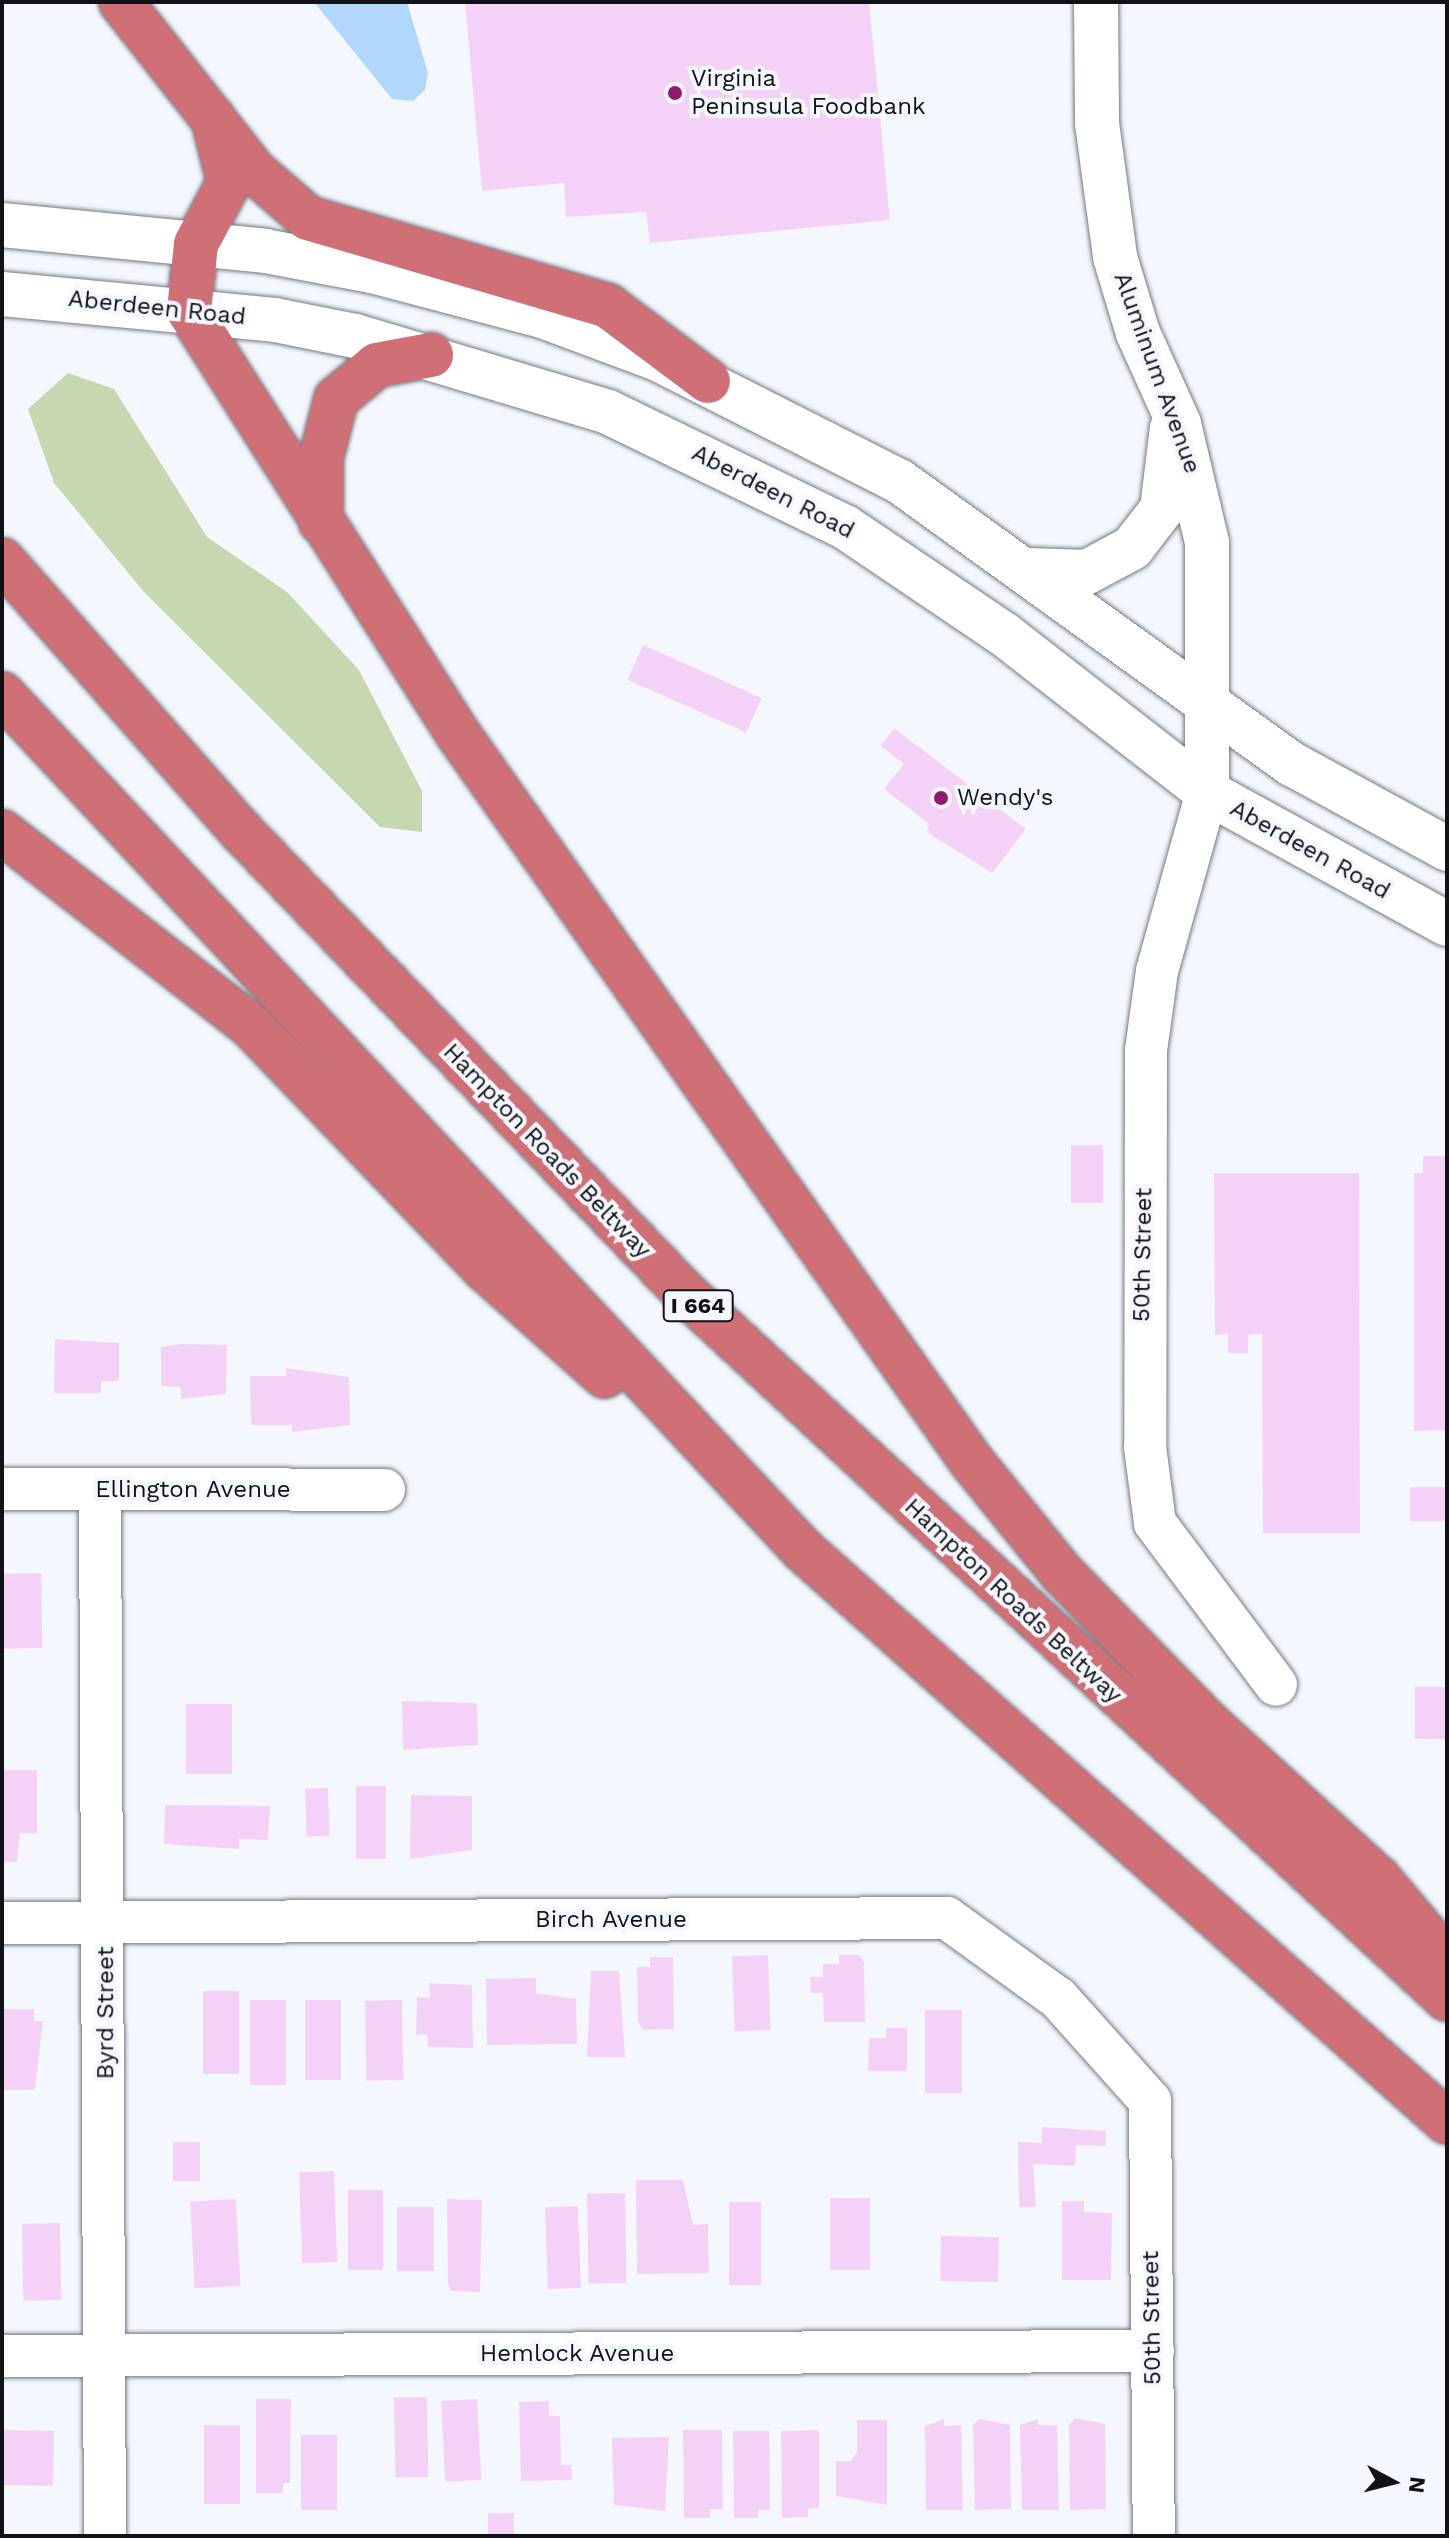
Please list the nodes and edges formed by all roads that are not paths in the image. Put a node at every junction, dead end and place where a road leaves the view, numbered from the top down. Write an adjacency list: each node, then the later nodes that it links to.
1 (121, 2): 3 (highway)
2 (1096, 2): 10 (main road, Aluminum Avenue)
3 (213, 118): 5 (highway); 9 (highway)
4 (2, 225): 5 (main road)
5 (196, 244): 7 (highway); 9 (main road)
6 (2, 294): 7 (main road, Aberdeen Road)
7 (189, 311): 8 (main road, Aberdeen Road); 11 (highway)
8 (431, 355): 11 (highway); 16 (main road, Aberdeen Road)
9 (708, 381): 13 (main road)
10 (1171, 406): 13 (main road); 15 (main road, Aluminum Avenue)
11 (321, 522): 27 (highway)
12 (2, 560): 28 (highway, Hampton Roads Beltway / I 664)
13 (1028, 570): 15 (main road)
14 (2, 694): 23 (highway)
15 (1210, 705): 16 (main road, Aluminum Avenue); 18 (main road)
16 (1207, 792): 19 (main road, Aberdeen Road); 24 (street, 50th Street)
17 (2, 832): 23 (highway)
18 (1447, 849)
19 (1447, 924)
20 (2, 1489): 21 (street, Ellington Avenue)
21 (100, 1490): 22 (street, Ellington Avenue); 26 (street, Byrd Street)
22 (384, 1490)
23 (803, 1550): 30 (highway)
24 (1276, 1685)
25 (2, 1923): 26 (street, Birch Avenue)
26 (106, 1923): 29 (street, Birch Avenue); 33 (street, Byrd Street)
27 (1447, 1960)
28 (1447, 1999)
29 (1150, 2101): 31 (street, 50th Street)
30 (1447, 2122)
31 (1153, 2351): 33 (street, Hemlock Avenue); 35 (street, 50th Street)
32 (2, 2356): 33 (street, Hemlock Avenue)
33 (106, 2357): 34 (street, Byrd Street)
34 (105, 2536)
35 (1154, 2536)

